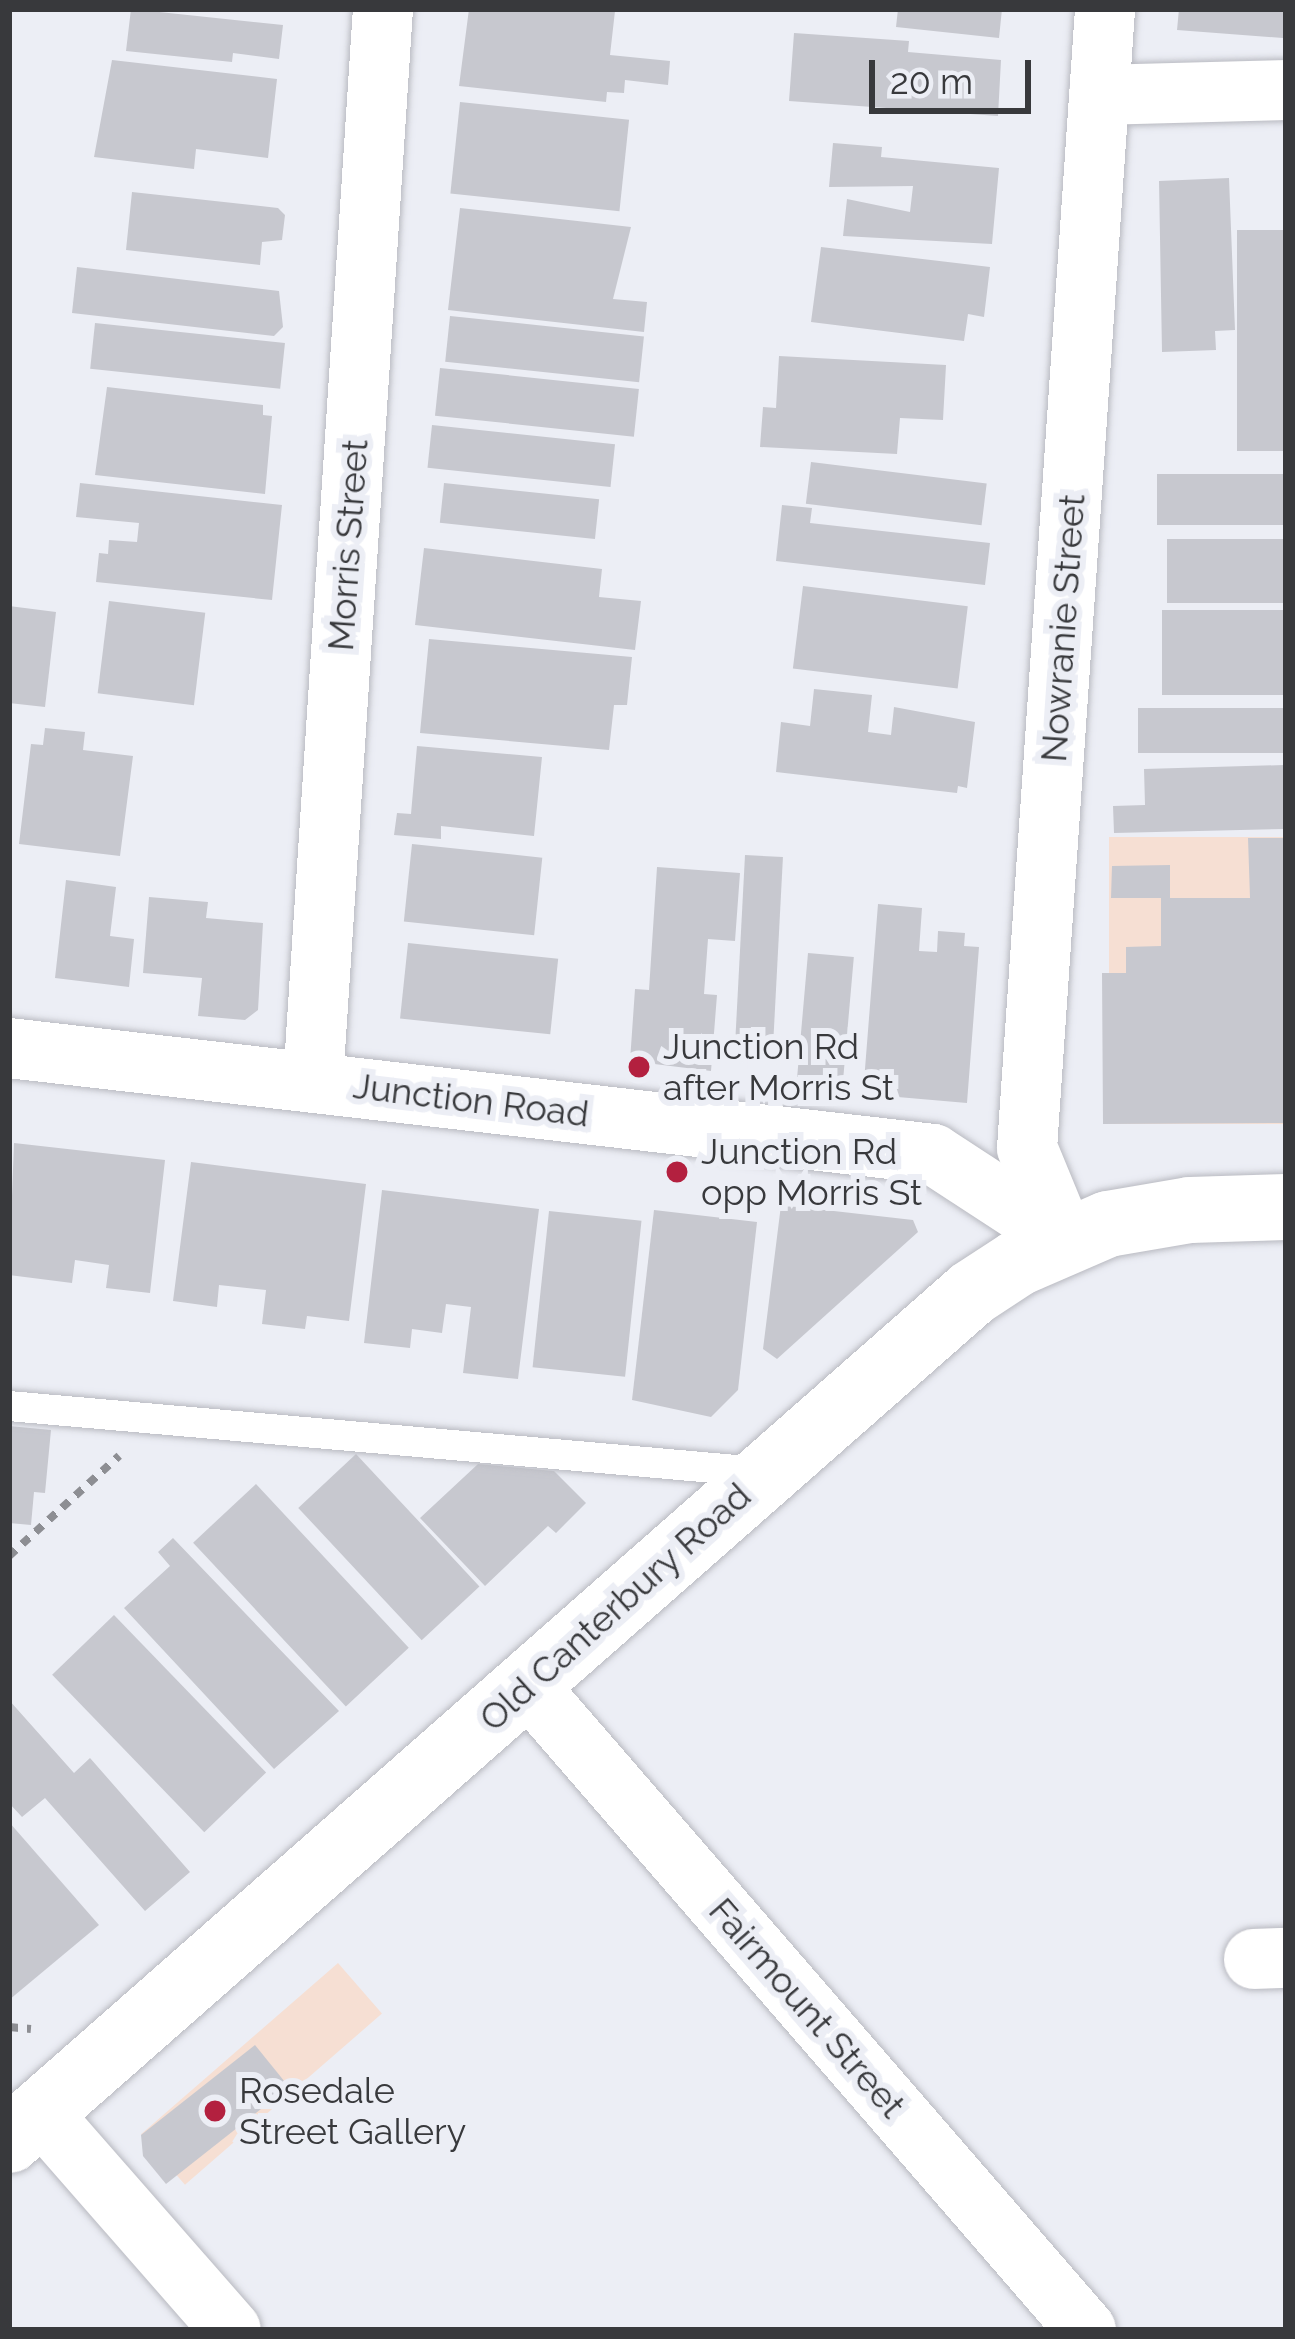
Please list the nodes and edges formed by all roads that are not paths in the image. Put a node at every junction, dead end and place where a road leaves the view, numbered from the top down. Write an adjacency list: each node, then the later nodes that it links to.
1 (383, 9): 6 (street, Morris Street)
2 (1105, 9): 4 (street, Nowranie Street)
3 (1286, 90): 4 (street)
4 (1099, 95): 7 (street, Nowranie Street)
5 (9, 1048): 6 (street, Junction Road)
6 (313, 1082): 8 (street, Junction Road)
7 (1027, 1148): 8 (street, Junction Road); 10 (street, Nowranie Street)
8 (933, 1154): 10 (street, Junction Road)
9 (1286, 1207): 10 (main road, Old Canterbury Road)
10 (1065, 1240): 12 (main road, Old Canterbury Road)
11 (9, 1406): 12 (lane)
12 (765, 1473): 13 (main road, Old Canterbury Road)
13 (528, 1686): 14 (main road, Old Canterbury Road); 16 (street, Fairmount Street)
14 (25, 2127): 15 (street)
15 (230, 2330)
16 (1086, 2330)

